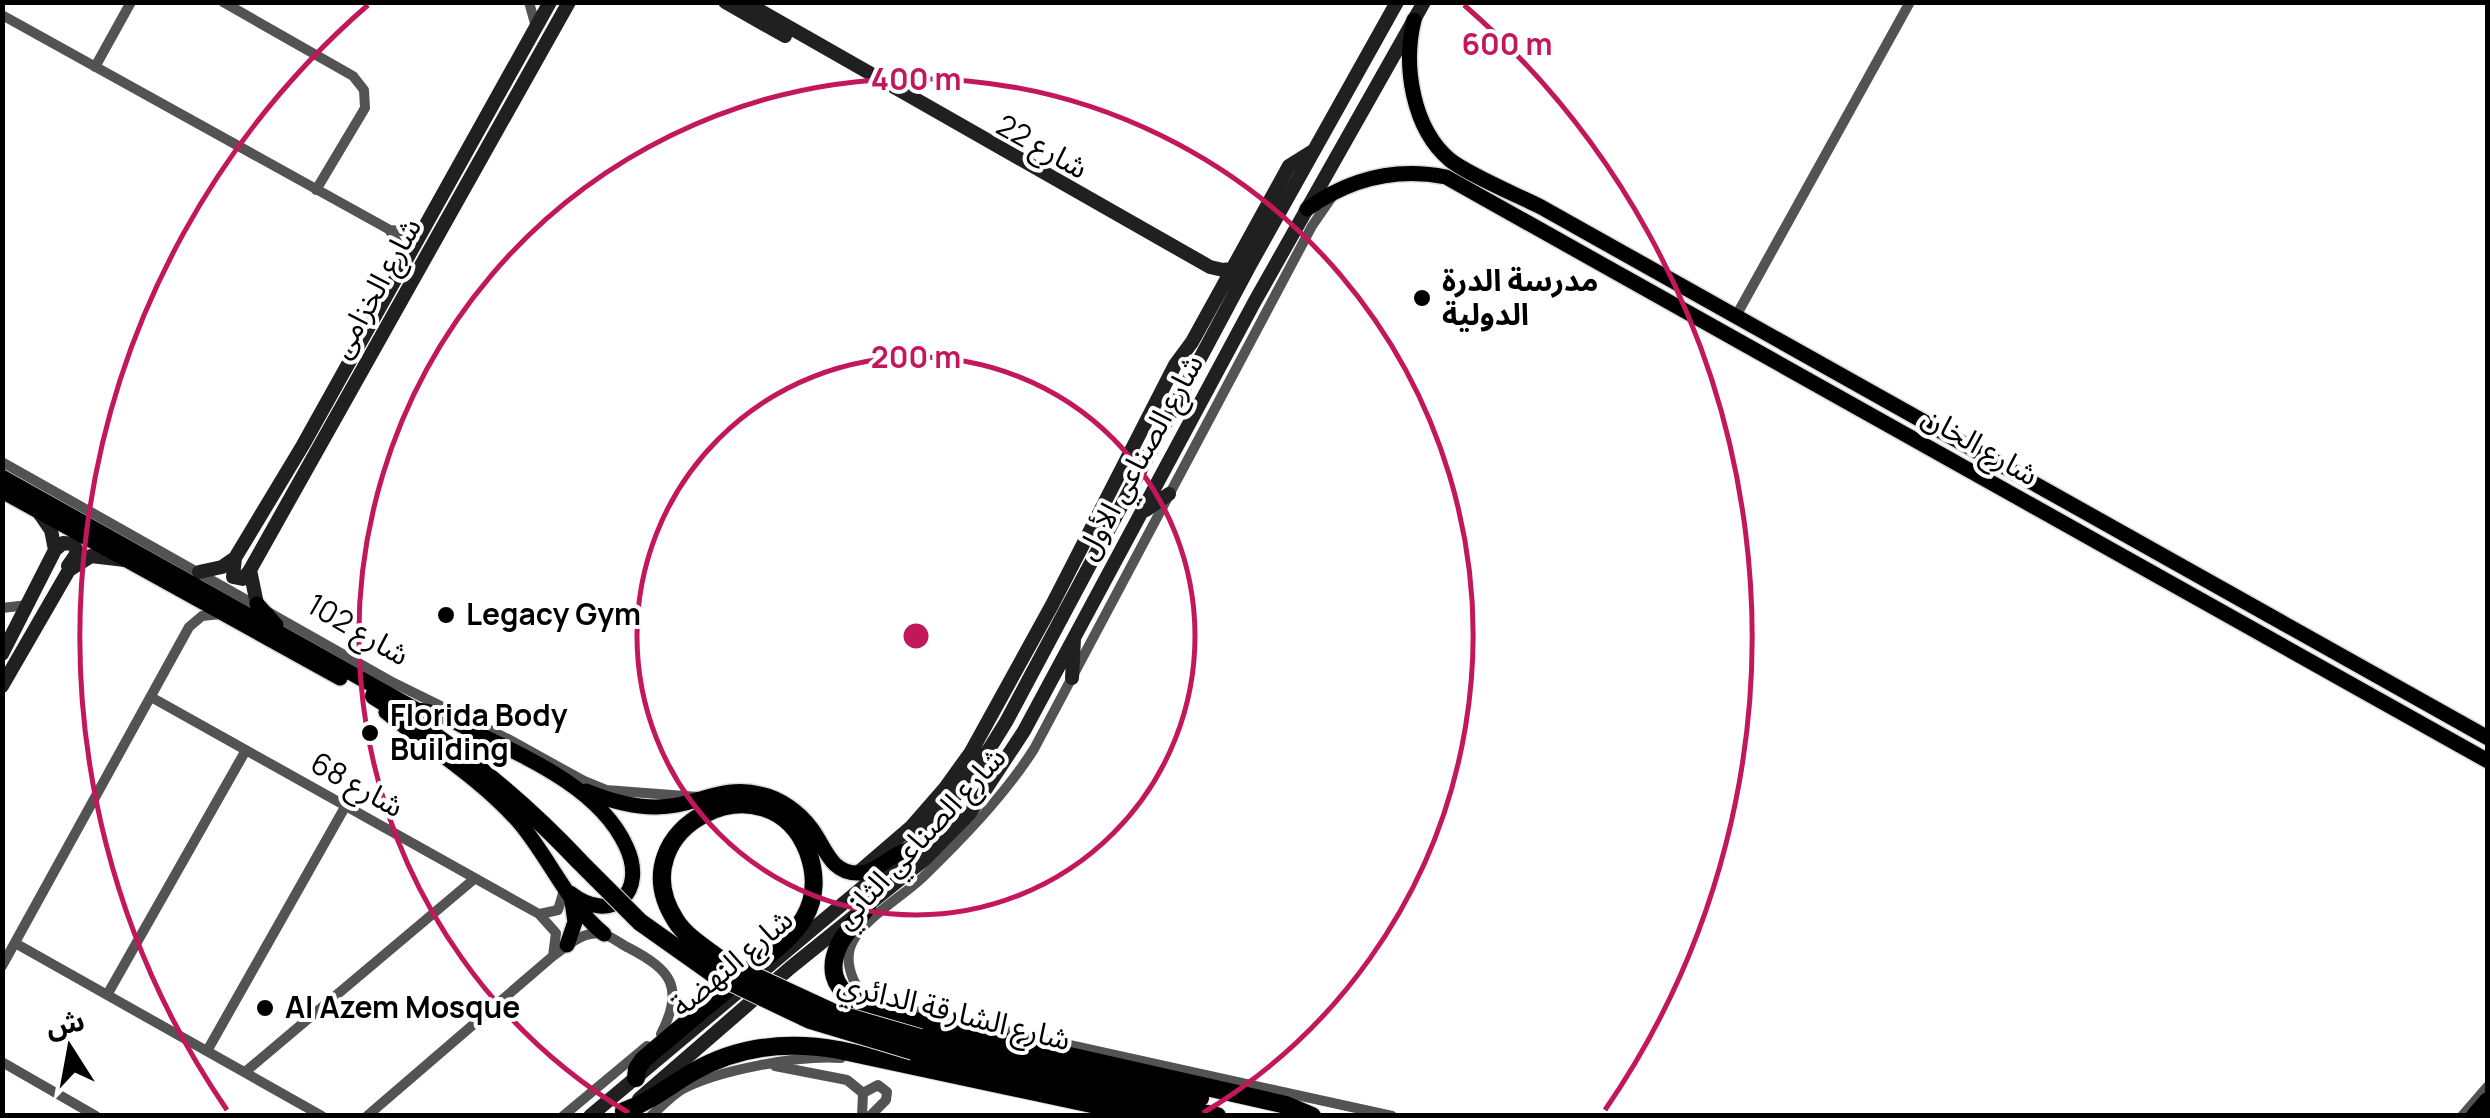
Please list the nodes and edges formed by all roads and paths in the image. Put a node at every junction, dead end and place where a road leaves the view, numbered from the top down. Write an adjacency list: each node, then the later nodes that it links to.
1 (132, 2): 14 (street)
2 (529, 2): 13 (street)
3 (550, 2): 13 (street, شارع الخزامى)
4 (569, 2): 29 (street, شارع الخزامى)
5 (725, 2): 24 (street, شارع 22)
6 (745, 2): 23 (street, شارع 22)
7 (1397, 2): 15 (street, شارع الصناعي الأول)
8 (1424, 2): 12 (street, شارع الصناعي الأول)
9 (1910, 2): 25 (street)
10 (231, 4): 17 (street)
11 (2, 16): 14 (street)
12 (1414, 20): 18 (street, شارع الصناعي الأول); 25 (main road, شارع الخان)
13 (536, 27): 19 (street, شارع الخزامى)
14 (95, 67): 17 (street)
15 (1314, 150): 22 (street, شارع الصناعي الأول); 23 (street)
16 (1338, 189): 18 (main road); 28 (street, شارع الصناعي الثاني); 61 (main road, شارع الخان)
17 (316, 190): 20 (street)
18 (1307, 209): 26 (street, شارع الصناعي الأول)
19 (422, 228): 20 (street); 21 (street, شارع الخزامى)
20 (390, 230): 21 (street)
21 (404, 262): 27 (street, شارع الخزامى)
22 (1250, 265): 23 (street); 53 (street, شارع الصناعي الأول)
23 (1232, 269): 24 (street)
24 (1222, 288): 51 (street)
25 (1736, 316): 59 (main road, شارع الخان)
26 (1210, 390): 28 (street); 35 (street, شارع الصناعي الأول)
27 (326, 402): 29 (street); 37 (street, شارع الخزامى)
28 (1212, 414): 33 (street, شارع الصناعي الثاني)
29 (313, 456): 39 (street, شارع الخزامى)
30 (2, 462): 40 (street, شارع 102)
31 (2, 477): 50 (main road, شارع 102)
32 (2, 491): 34 (main road, شارع 102)
33 (1169, 494): 35 (street); 54 (street, شارع الصناعي الثاني)
34 (38, 511): 36 (street); 38 (main road, شارع 102)
35 (1141, 514): 49 (street, شارع الصناعي الأول)
36 (56, 550): 41 (street); 43 (street)
37 (235, 558): 39 (street); 40 (street)
38 (124, 560): 41 (street); 42 (main road, شارع 102)
39 (250, 570): 44 (street)
40 (199, 572): 44 (street, شارع 102)
41 (62, 580): 55 (street)
42 (183, 593): 46 (main road, شارع 102); 48 (street)
43 (29, 604): 45 (street); 52 (street)
44 (257, 604): 50 (main road); 65 (street, شارع 102)
45 (2, 608)
46 (220, 614): 48 (street); 56 (main road, شارع 102)
47 (2, 624): 52 (street)
48 (189, 627): 57 (street)
49 (1075, 634): 54 (street); 68 (street, شارع الصناعي الأول)
50 (286, 635): 58 (main road, شارع 102)
51 (1032, 642): 53 (street); 63 (street)
52 (5, 649)
53 (1033, 672): 62 (street, شارع الصناعي الأول)
54 (1072, 678): 67 (street, شارع الصناعي الثاني)
55 (2, 686)
56 (374, 696): 70 (highway, شارع 102); 73 (main road)
57 (151, 698): 60 (street, شارع 68); 77 (street)
58 (417, 710): 64 (main road); 70 (highway, شارع 102)
59 (2488, 738)
60 (246, 750): 66 (street, شارع 68); 83 (street)
61 (2488, 761)
62 (979, 766): 63 (street); 69 (street, شارع الصناعي الأول)
63 (958, 770): 71 (street)
64 (565, 782): 65 (main road); 73 (main road)
65 (704, 798): 71 (main road)
66 (346, 807): 72 (street, شارع 68); 86 (street)
67 (969, 829): 68 (street); 108 (street, شارع الصناعي الثاني)
68 (950, 836): 74 (street, شارع الصناعي الأول)
69 (908, 850): 71 (main road); 91 (street, شارع النهضة)
70 (584, 859): 81 (highway, شارع الشارقة الدائري)
71 (858, 873)
72 (473, 880): 75 (street, شارع 68); 90 (street)
73 (568, 889): 75 (street); 76 (main road); 78 (main road)
74 (866, 907): 95 (street, شارع النهضة); 107 (highway)
75 (539, 914): 79 (street)
76 (604, 934): 78 (street); 84 (street)
77 (16, 943): 80 (street); 83 (street)
78 (567, 945): 79 (street)
79 (553, 956): 98 (street)
80 (2, 966)
81 (717, 967): 82 (highway); 85 (highway, شارع الشارقة الدائري, bridge)
82 (725, 991): 84 (street); 91 (highway)
83 (108, 995): 86 (street)
84 (661, 1034): 99 (street)
85 (917, 1044): 105 (highway, شارع الشارقة الدائري); 106 (highway, شارع الشارقة الدائري)
86 (207, 1051): 90 (street)
87 (2, 1062): 96 (street)
88 (896, 1063): 89 (street); 95 (highway); 104 (highway)
89 (769, 1065): 93 (street); 101 (street)
90 (245, 1072): 97 (street)
91 (636, 1078): 100 (street, شارع النهضة)
92 (2488, 1086): 109 (street)
93 (864, 1093): 102 (street); 103 (street)
94 (2488, 1101): 110 (highway)
95 (622, 1113)
96 (96, 1116)
97 (322, 1116)
98 (366, 1116)
99 (563, 1116)
100 (590, 1116)
101 (651, 1116)
102 (862, 1116)
103 (870, 1116)
104 (1148, 1116)
105 (1217, 1116)
106 (1289, 1116)
107 (1312, 1116)
108 (1392, 1116)
109 (2462, 1116)
110 (2474, 1116)

